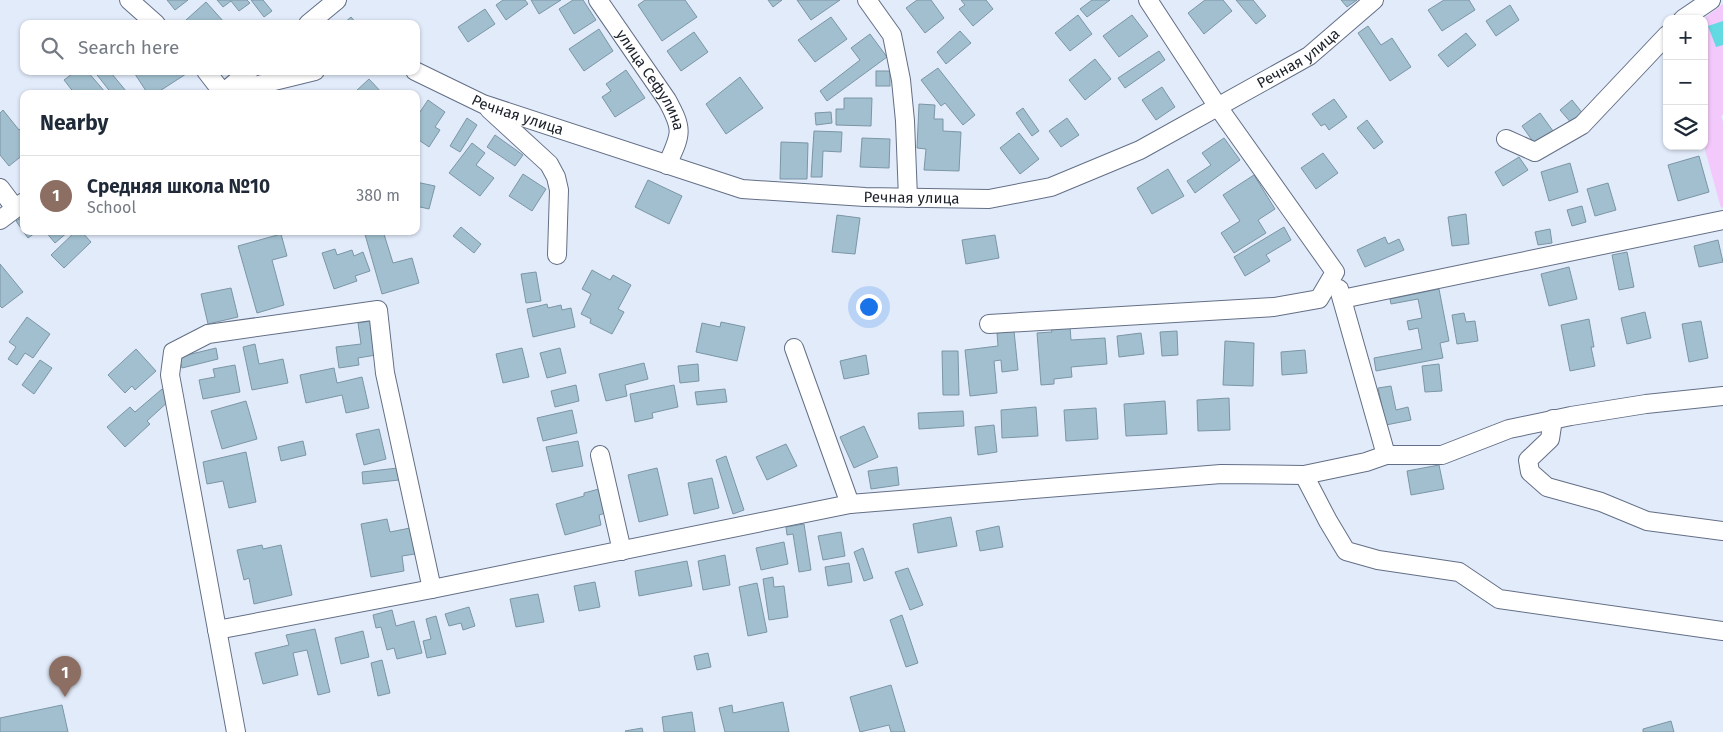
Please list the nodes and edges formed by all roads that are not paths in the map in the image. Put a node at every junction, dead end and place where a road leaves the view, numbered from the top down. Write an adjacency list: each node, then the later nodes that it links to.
1 (129, 0): 9 (street)
2 (337, 0): 10 (street)
3 (598, 0): 22 (street, улица Сефулина)
4 (867, 0): 24 (street)
5 (1148, 0): 20 (street)
6 (1374, 0): 20 (street, Речная улица)
7 (1711, 0): 8 (street)
8 (1689, 15)
9 (152, 20)
10 (313, 20)
11 (1663, 39): 21 (street)
12 (420, 73): 19 (street, Речная улица)
13 (209, 75): 16 (street)
14 (244, 75): 17 (street)
15 (297, 75): 18 (street)
16 (220, 90)
17 (226, 90)
18 (235, 90)
19 (483, 104): 22 (street, Речная улица); 28 (street)
20 (1218, 108): 24 (street, Речная улица); 29 (street)
21 (1506, 139)
22 (667, 165): 24 (street, Речная улица)
23 (0, 188): 25 (street)
24 (908, 198)
25 (19, 205): 26 (street)
26 (0, 220)
27 (1723, 220): 30 (street)
28 (557, 255)
29 (1335, 272): 30 (street); 31 (street)
30 (1342, 299): 35 (street)
31 (989, 324)
32 (794, 348): 38 (street)
33 (1723, 396): 34 (street)
34 (1553, 420): 35 (street); 39 (street)
35 (1386, 455): 37 (street)
36 (600, 456): 40 (street)
37 (1304, 475): 38 (street); 43 (street)
38 (850, 504): 40 (street)
39 (1723, 531)
40 (622, 551): 41 (street)
41 (432, 589): 42 (street); 42 (street)
42 (217, 630): 44 (street)
43 (1723, 631)
44 (236, 732)

